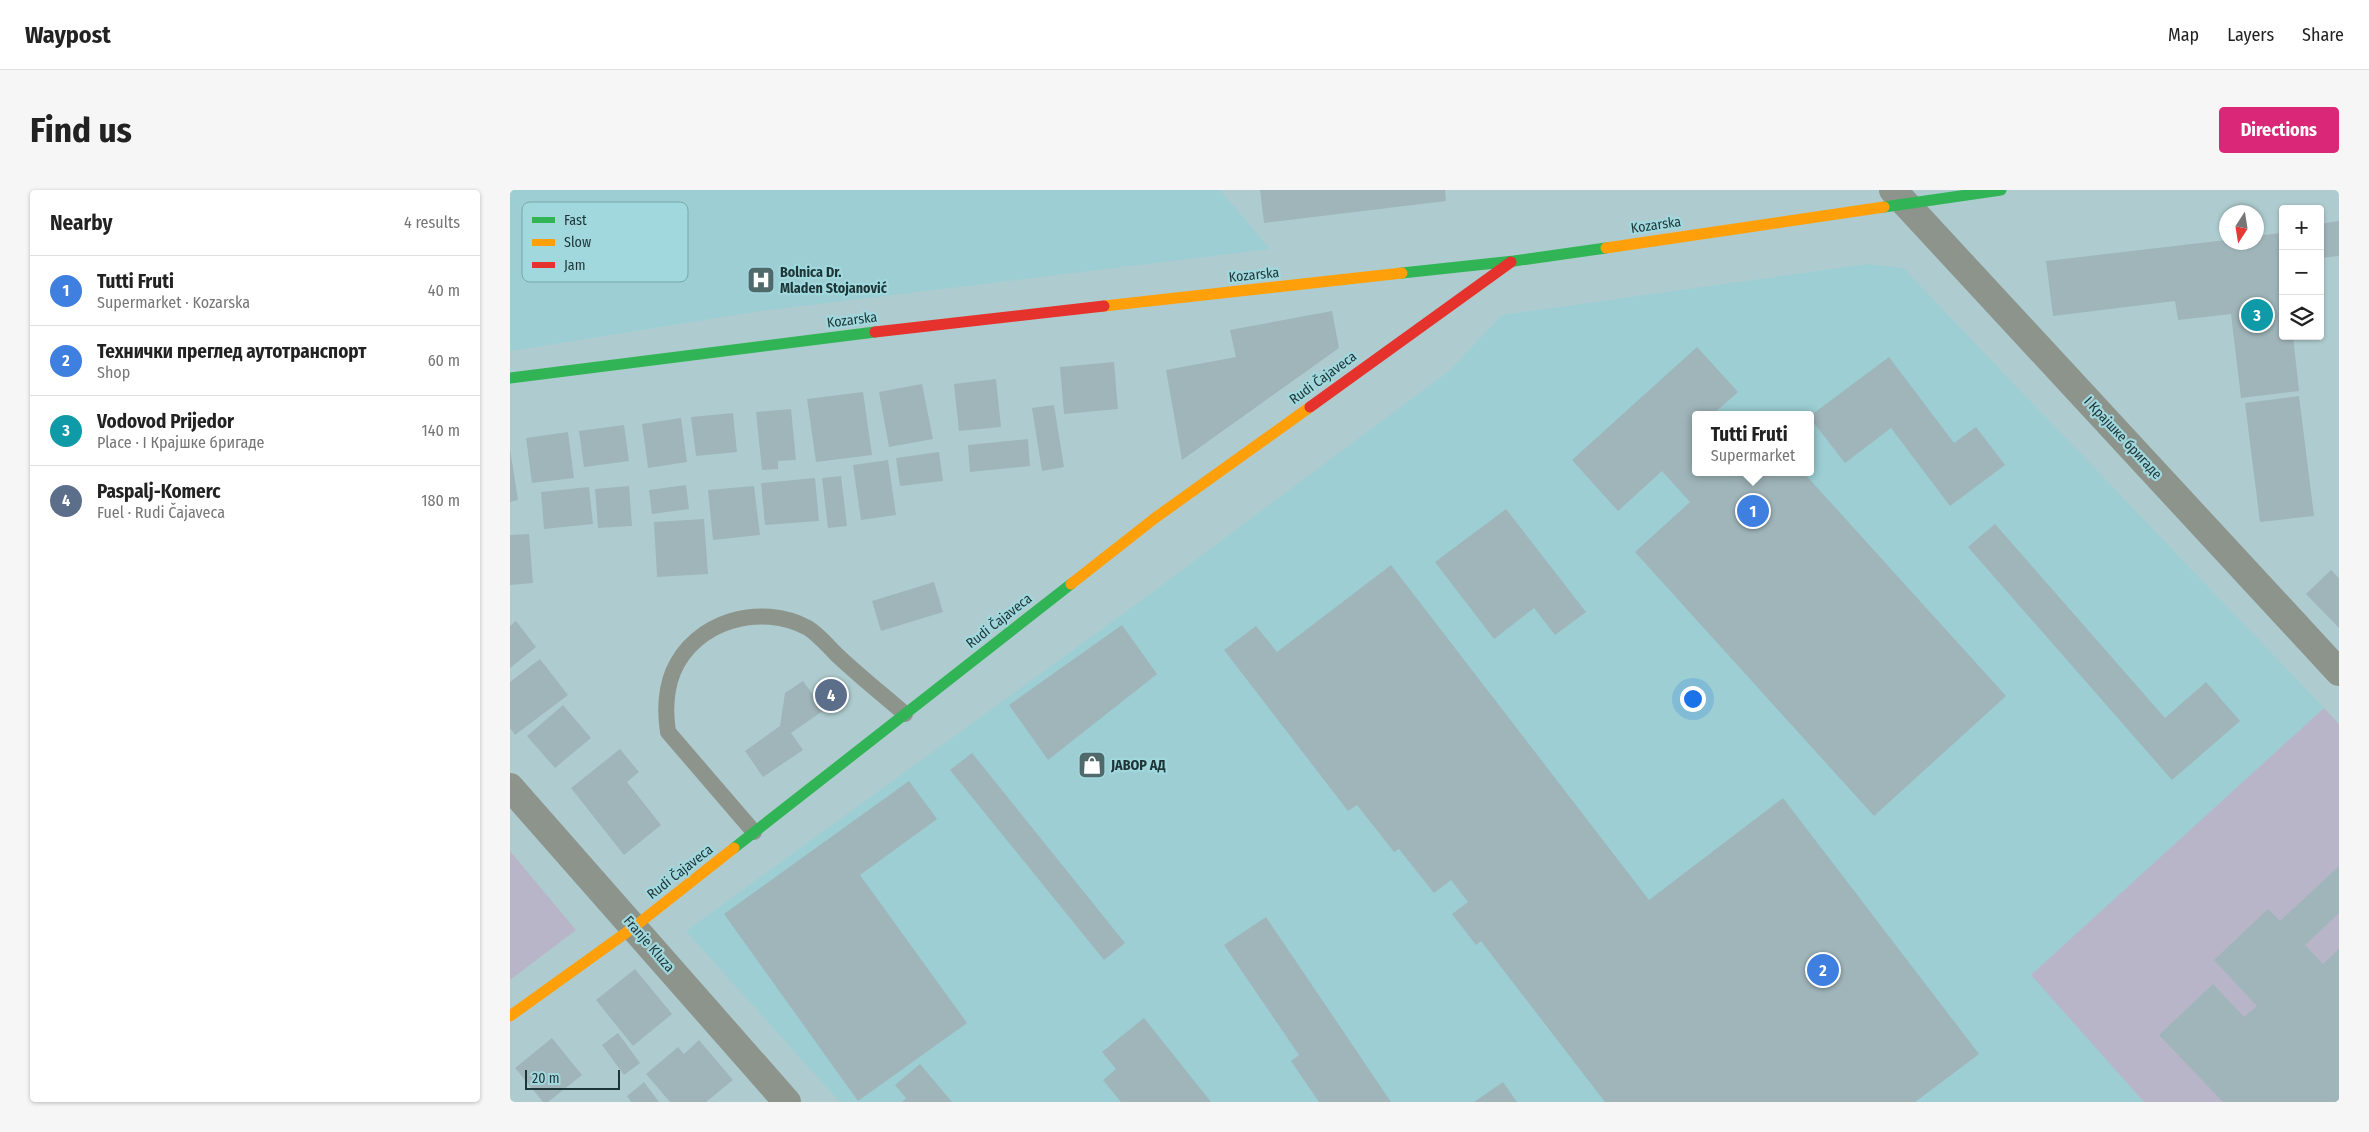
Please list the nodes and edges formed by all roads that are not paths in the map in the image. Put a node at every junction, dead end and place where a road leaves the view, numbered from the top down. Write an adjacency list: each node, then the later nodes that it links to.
1 (2001, 190): 2 (street, Kozarska)
2 (1900, 197): 3 (street, Kozarska); 5 (street, I Крајшке бригаде)
3 (1514, 260): 4 (street, Kozarska); 6 (street, Rudi Čajaveca)
4 (510, 378)
5 (2339, 672)
6 (905, 714): 8 (street, Rudi Čajaveca); 8 (lane)
7 (510, 787): 9 (street, Franje Kluza)
8 (754, 832): 9 (street, Rudi Čajaveca)
9 (634, 927): 10 (street, Rudi Čajaveca); 11 (street, Franje Kluza)
10 (510, 1016)
11 (787, 1102)

